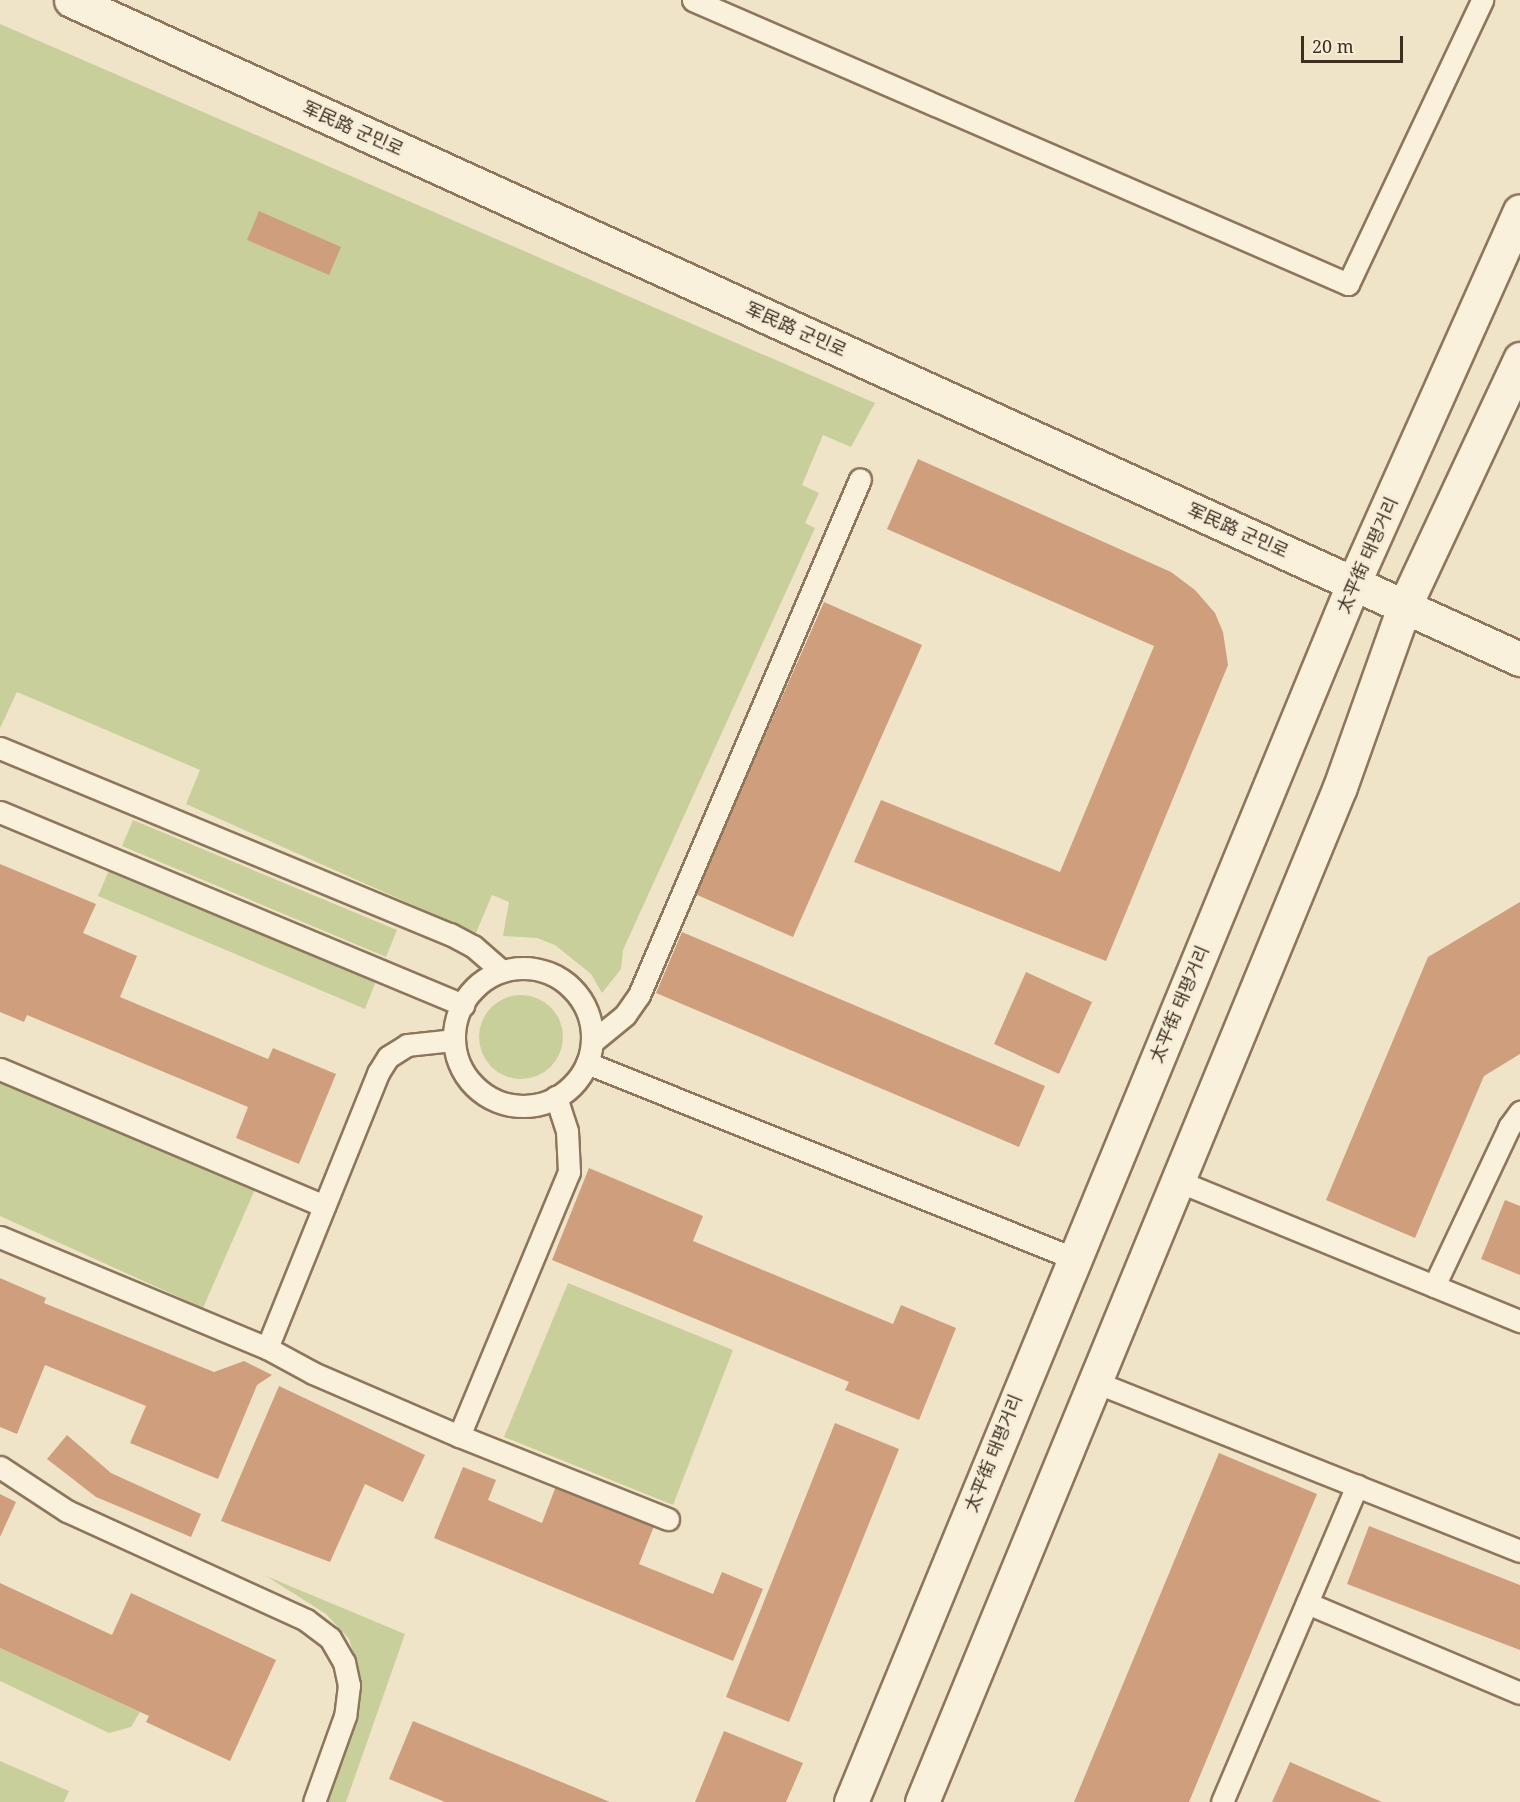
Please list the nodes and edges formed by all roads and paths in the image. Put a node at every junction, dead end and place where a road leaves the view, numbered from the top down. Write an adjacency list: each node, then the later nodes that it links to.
1 (71, 0): 7 (main road, 军民路 군민로)
2 (693, 0): 3 (lane)
3 (1482, 0)
4 (1520, 211): 7 (main road, 太平街 태평거리)
5 (1520, 359): 8 (main road)
6 (860, 479): 15 (lane)
7 (1354, 582): 8 (main road, 军民路 군민로); 23 (main road, 太平街 태평거리)
8 (1404, 607): 9 (main road, 军民路 군민로); 20 (main road)
9 (1520, 659)
10 (0, 748): 12 (lane)
11 (0, 812): 13 (lane)
12 (502, 971): 13 (lane); 15 (lane)
13 (463, 1005): 14 (lane)
14 (454, 1040): 18 (lane); 21 (lane)
15 (592, 1042): 16 (lane)
16 (587, 1063): 18 (lane); 23 (lane)
17 (0, 1069): 21 (lane)
18 (556, 1097): 28 (lane)
19 (1520, 1112): 24 (lane)
20 (1178, 1180): 24 (lane); 27 (main road)
21 (324, 1206): 26 (lane)
22 (0, 1237): 26 (lane)
23 (1073, 1258): 36 (main road, 太平街 태평거리)
24 (1434, 1286): 25 (lane)
25 (1520, 1321)
26 (267, 1348): 28 (lane)
27 (1095, 1382): 30 (lane); 37 (main road)
28 (459, 1436): 31 (lane)
29 (0, 1467): 35 (lane)
30 (1357, 1486): 32 (lane); 33 (lane)
31 (668, 1520)
32 (1520, 1551)
33 (1307, 1603): 34 (lane); 38 (lane)
34 (1520, 1693)
35 (314, 1802)
36 (851, 1802)
37 (922, 1802)
38 (1222, 1802)

